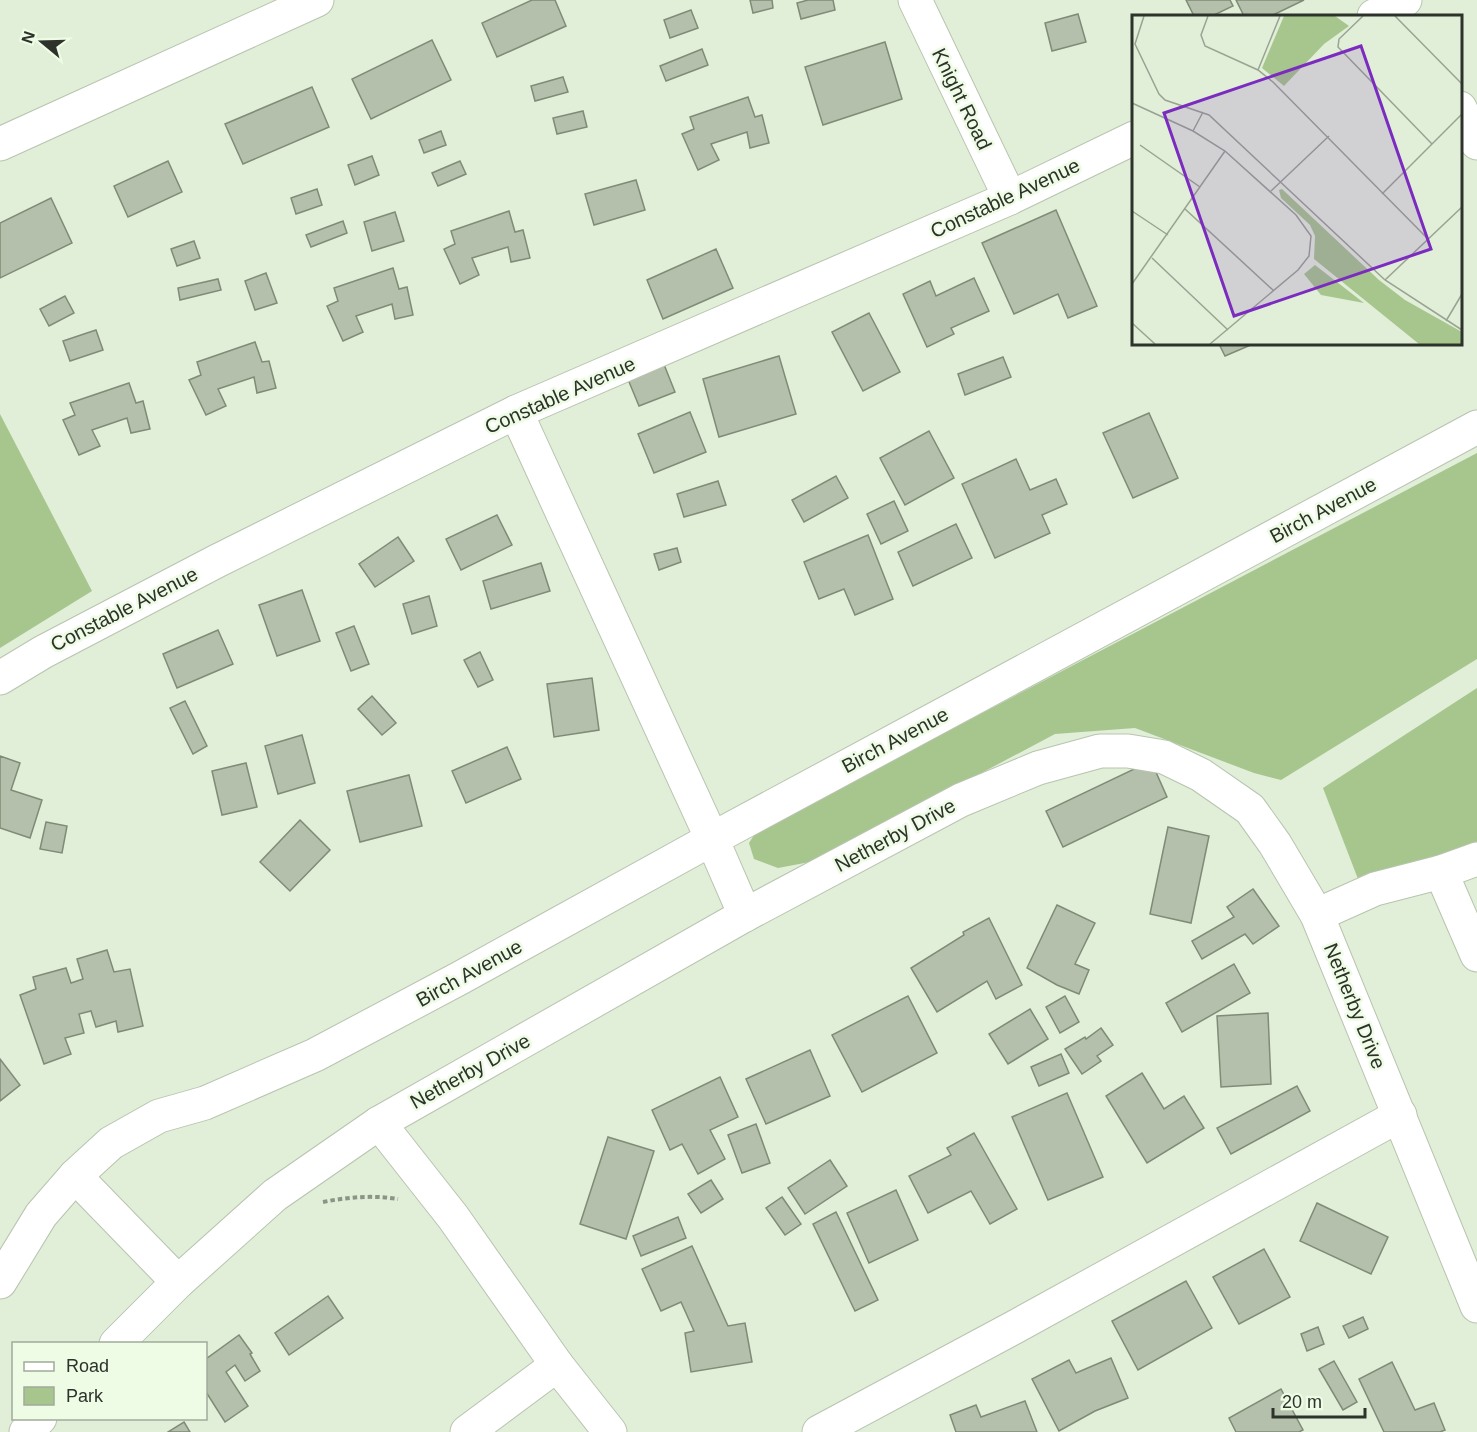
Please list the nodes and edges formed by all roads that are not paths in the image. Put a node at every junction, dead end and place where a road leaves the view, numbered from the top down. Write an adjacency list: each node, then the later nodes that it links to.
1 (318, 0): 10 (street)
2 (915, 0): 11 (street, Knight Road)
3 (1405, 0): 5 (street)
4 (1411, 0): 6 (street)
5 (1376, 15)
6 (1418, 15)
7 (1462, 110): 9 (street)
8 (1132, 139): 11 (street, Constable Avenue)
9 (1477, 143)
10 (0, 144)
11 (1010, 198): 12 (street, Constable Avenue)
12 (516, 412): 14 (street, Constable Avenue); 15 (street)
13 (1477, 427): 15 (street, Birch Avenue)
14 (0, 678)
15 (712, 838): 18 (street); 23 (street, Birch Avenue)
16 (1477, 859): 17 (street)
17 (1441, 872): 19 (street); 20 (street)
18 (746, 915): 19 (street, Netherby Drive); 22 (street, Netherby Drive)
19 (1317, 915): 21 (street, Netherby Drive)
20 (1477, 955)
21 (1400, 1115): 26 (street, Netherby Drive); 33 (street)
22 (379, 1123): 25 (street, Netherby Drive); 28 (street)
23 (75, 1176): 24 (street, Birch Avenue); 25 (street)
24 (0, 1282)
25 (178, 1282): 27 (street, Netherby Drive)
26 (1477, 1306)
27 (118, 1342)
28 (557, 1365): 31 (street); 32 (street)
29 (39, 1420): 30 (street)
30 (26, 1432)
31 (467, 1432)
32 (610, 1432)
33 (819, 1432)

